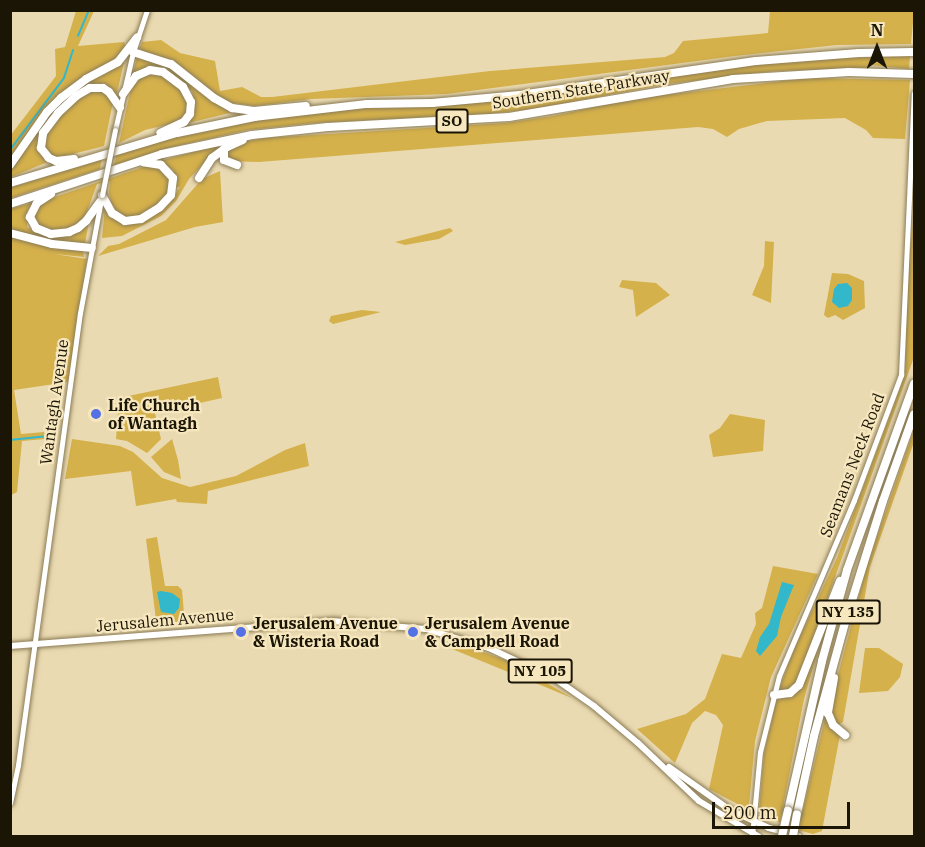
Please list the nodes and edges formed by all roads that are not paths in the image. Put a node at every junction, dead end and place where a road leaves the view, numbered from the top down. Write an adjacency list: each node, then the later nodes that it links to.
1 (147, 10): 2 (main road, Wantagh Avenue)
2 (137, 38): 4 (main road, Wantagh Avenue); 15 (highway)
3 (915, 50): 8 (highway, Southern State Parkway / SO)
4 (133, 52): 7 (main road, Wantagh Avenue); 8 (highway)
5 (915, 75): 10 (highway, Southern State Parkway / SO)
6 (915, 93): 30 (main road, Seamans Neck Road)
7 (123, 94): 9 (main road, Wantagh Avenue); 11 (highway)
8 (367, 104): 11 (highway, Southern State Parkway / SO)
9 (120, 108): 13 (highway); 20 (main road, Wantagh Avenue, bridge)
10 (252, 135): 12 (highway); 14 (highway, Southern State Parkway / SO)
11 (123, 148): 13 (highway, Southern State Parkway / SO)
12 (224, 149): 16 (highway); 17 (highway)
13 (99, 155): 19 (highway, Southern State Parkway / SO)
14 (141, 162): 18 (highway, Southern State Parkway / SO); 20 (highway)
15 (10, 165)
16 (237, 165)
17 (199, 178)
18 (85, 181): 20 (highway); 21 (highway, Southern State Parkway / SO)
19 (10, 183)
20 (101, 199): 23 (main road, Wantagh Avenue)
21 (10, 204)
22 (10, 233): 23 (highway)
23 (92, 248): 28 (main road, Wantagh Avenue)
24 (915, 384): 26 (highway, NY 135)
25 (915, 414): 27 (highway, NY 135)
26 (848, 570): 30 (highway); 38 (highway, NY 135, bridge)
27 (845, 623): 31 (highway); 39 (highway, NY 135, bridge)
28 (35, 644): 29 (main road, Jerusalem Avenue / NY 105); 32 (main road, Jerusalem Avenue / NY 105); 35 (main road, Wantagh Avenue)
29 (10, 646)
30 (774, 695): 36 (main road, Seamans Neck Road)
31 (845, 735)
32 (638, 743): 33 (main road); 34 (main road, Jerusalem Avenue / NY 105)
33 (633, 750)
34 (647, 751): 36 (main road, Jerusalem Avenue / NY 105); 37 (main road, Jerusalem Avenue / NY 105)
35 (10, 803)
36 (753, 821): 37 (main road, Seamans Neck Road); 40 (main road, Jerusalem Avenue / NY 105)
37 (754, 836)
38 (782, 837)
39 (793, 837)
40 (798, 837)

